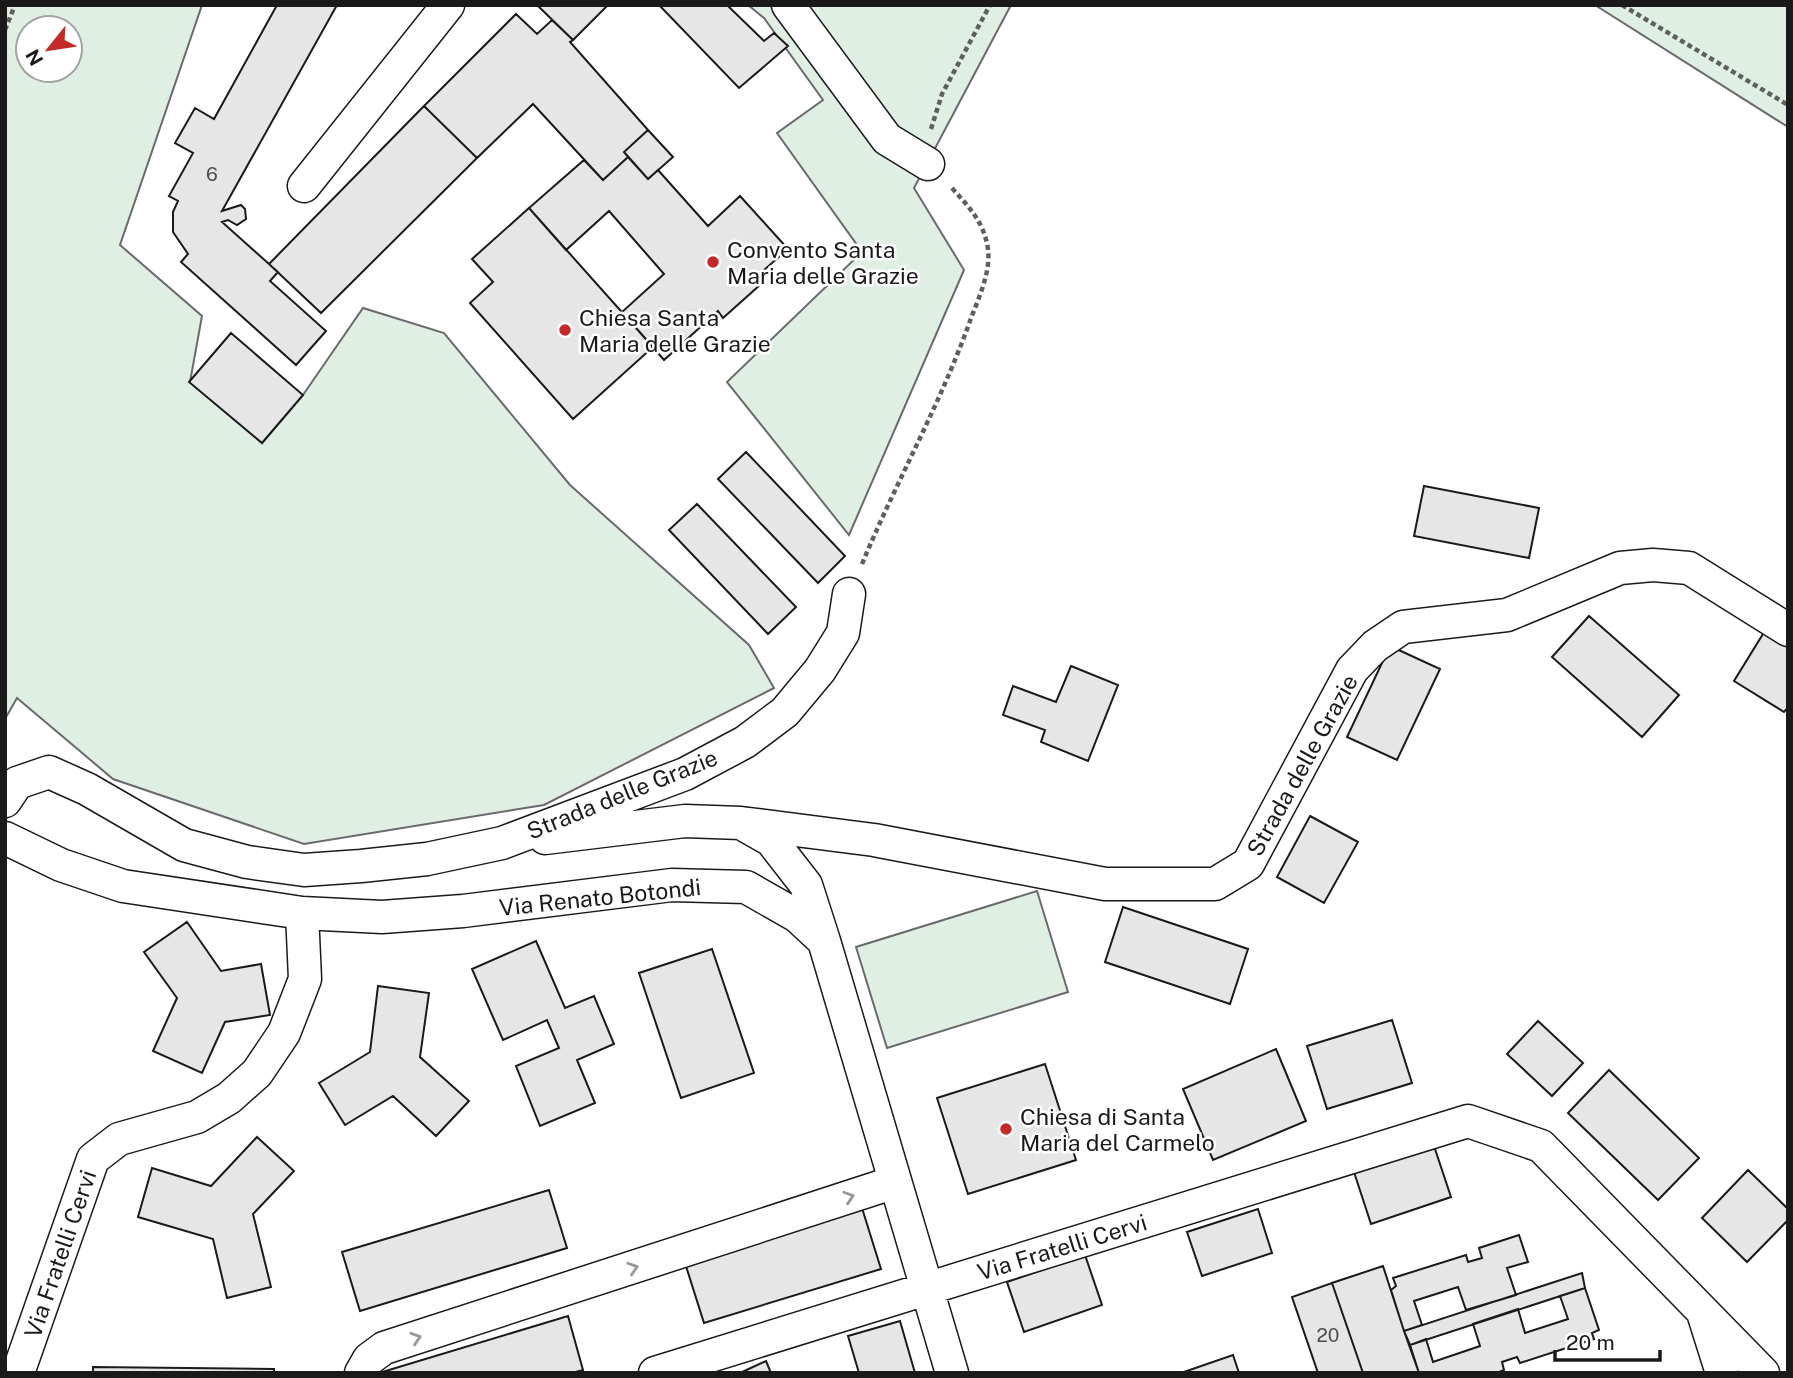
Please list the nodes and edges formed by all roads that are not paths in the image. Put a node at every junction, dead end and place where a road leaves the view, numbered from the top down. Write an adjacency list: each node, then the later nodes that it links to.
1 (448, 5): 4 (street)
2 (789, 5): 3 (street)
3 (928, 164)
4 (304, 186)
5 (849, 594): 10 (street, Strada delle Grazie)
6 (1788, 630): 8 (street, Strada delle Grazie)
7 (5, 801): 10 (street, Strada delle Grazie)
8 (741, 823): 10 (street, Strada delle Grazie); 12 (street, Strada delle Grazie)
9 (5, 838): 11 (street, Via Renato Botondi)
10 (502, 843)
11 (302, 913): 12 (street, Via Renato Botondi); 16 (street, Via Fratelli Cervi)
12 (824, 942): 13 (street, Via Renato Botondi)
13 (895, 1182): 14 (street, Via Renato Botondi); 17 (street, one-way to 13)
14 (927, 1289): 15 (street, Via Fratelli Cervi); 18 (street, Via Fratelli Cervi); 19 (street, Via Renato Botondi)
15 (1700, 1305): 20 (street); 21 (street)
16 (18, 1373)
17 (360, 1373)
18 (655, 1373)
19 (952, 1373)
20 (1722, 1373)
21 (1763, 1373)

